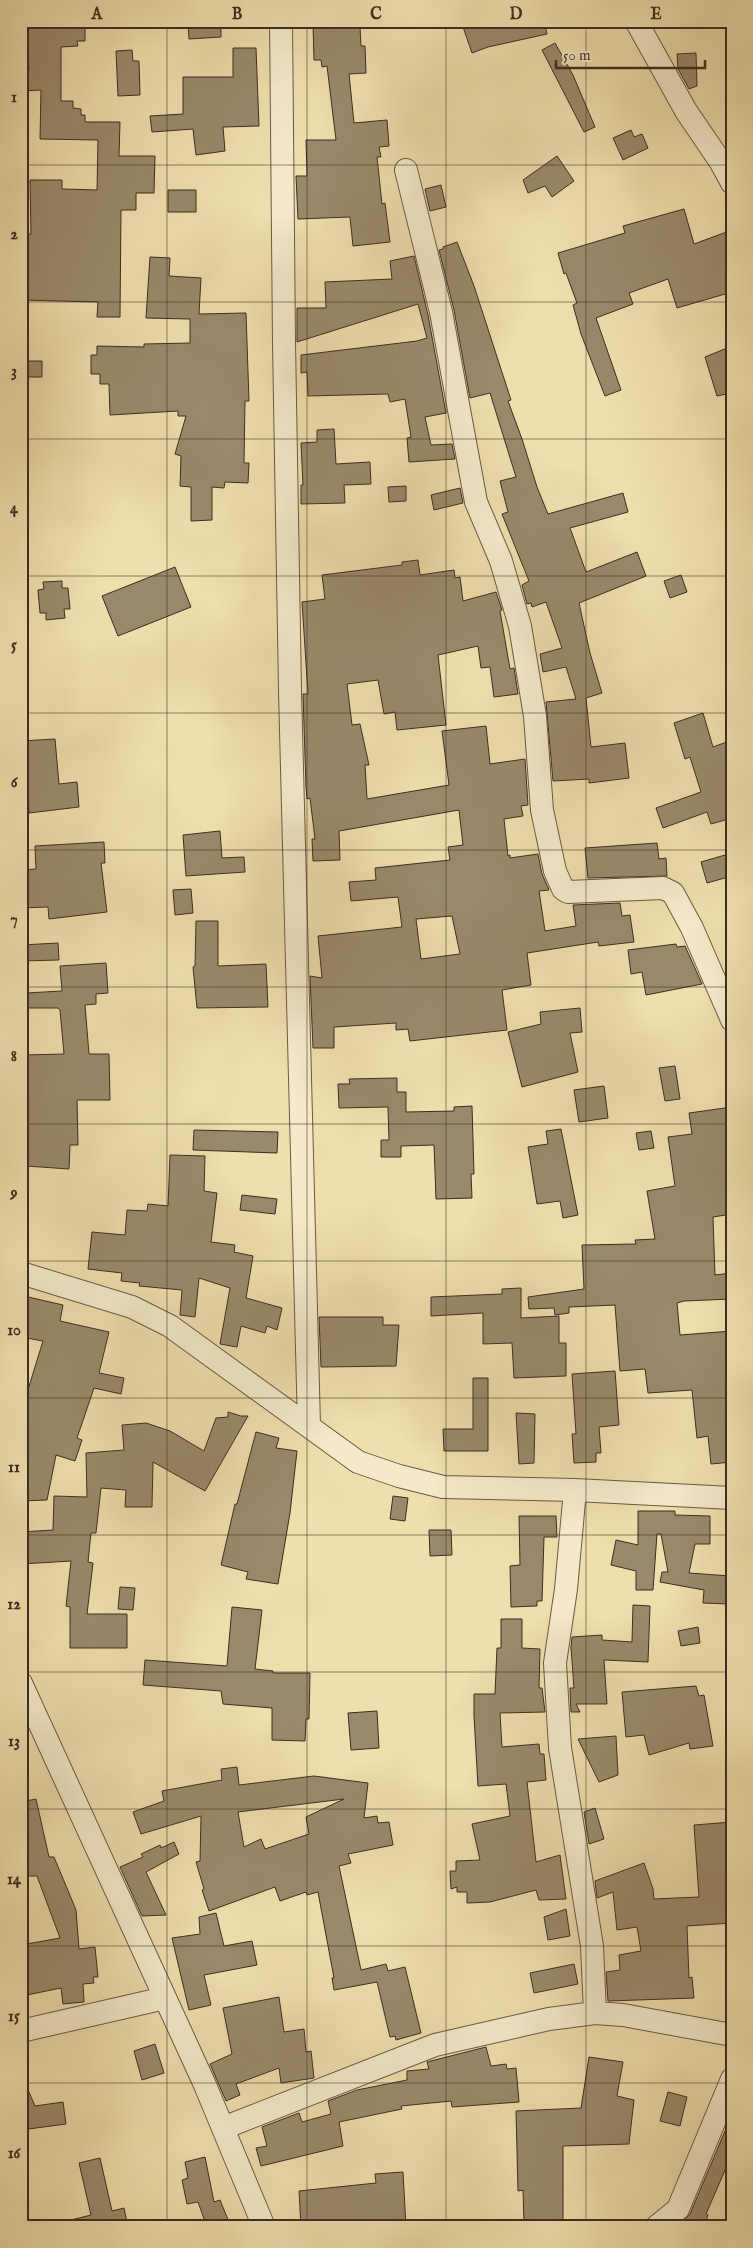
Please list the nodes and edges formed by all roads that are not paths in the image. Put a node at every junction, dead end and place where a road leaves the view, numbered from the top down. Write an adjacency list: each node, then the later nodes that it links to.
1 (281, 21): 7 (street)
2 (636, 21): 4 (street)
3 (406, 170): 5 (street)
4 (732, 183)
5 (732, 1020)
6 (21, 1273): 7 (street)
7 (309, 1426): 8 (street)
8 (575, 1490): 9 (street); 12 (street)
9 (732, 1498)
10 (21, 1683): 11 (street)
11 (165, 1998): 13 (street); 16 (street)
12 (595, 2013): 14 (street); 16 (street)
13 (21, 2031)
14 (732, 2035)
15 (732, 2079): 18 (street)
16 (223, 2128): 17 (street)
17 (264, 2227)
18 (656, 2227)

